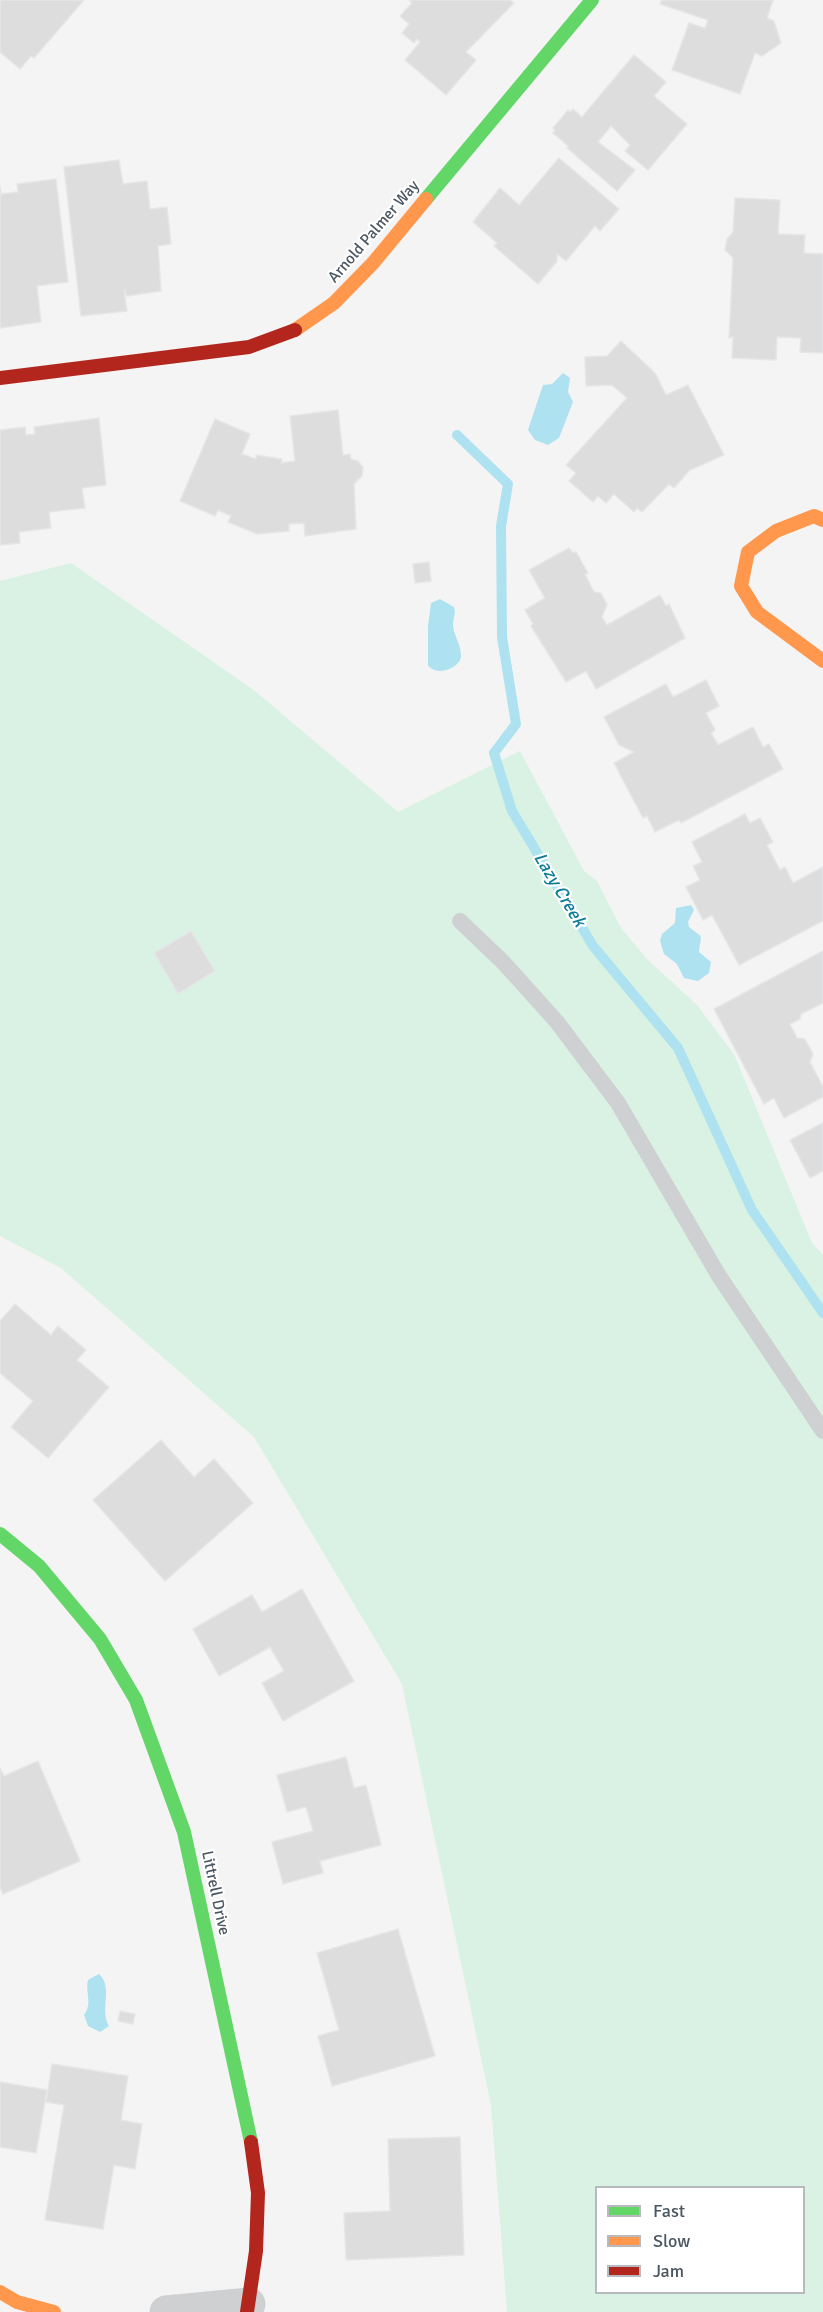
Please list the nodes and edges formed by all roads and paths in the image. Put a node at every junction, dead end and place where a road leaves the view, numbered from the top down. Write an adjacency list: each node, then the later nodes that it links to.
1 (592, 0): 2 (street, Arnold Palmer Way)
2 (0, 378)
3 (823, 520): 4 (street)
4 (823, 661)
5 (460, 921): 6 (lane)
6 (823, 1431)
7 (0, 1534): 9 (street, Littrell Drive)
8 (0, 2292): 10 (street)
9 (248, 2308): 11 (street)
10 (54, 2312)
11 (166, 2312)

